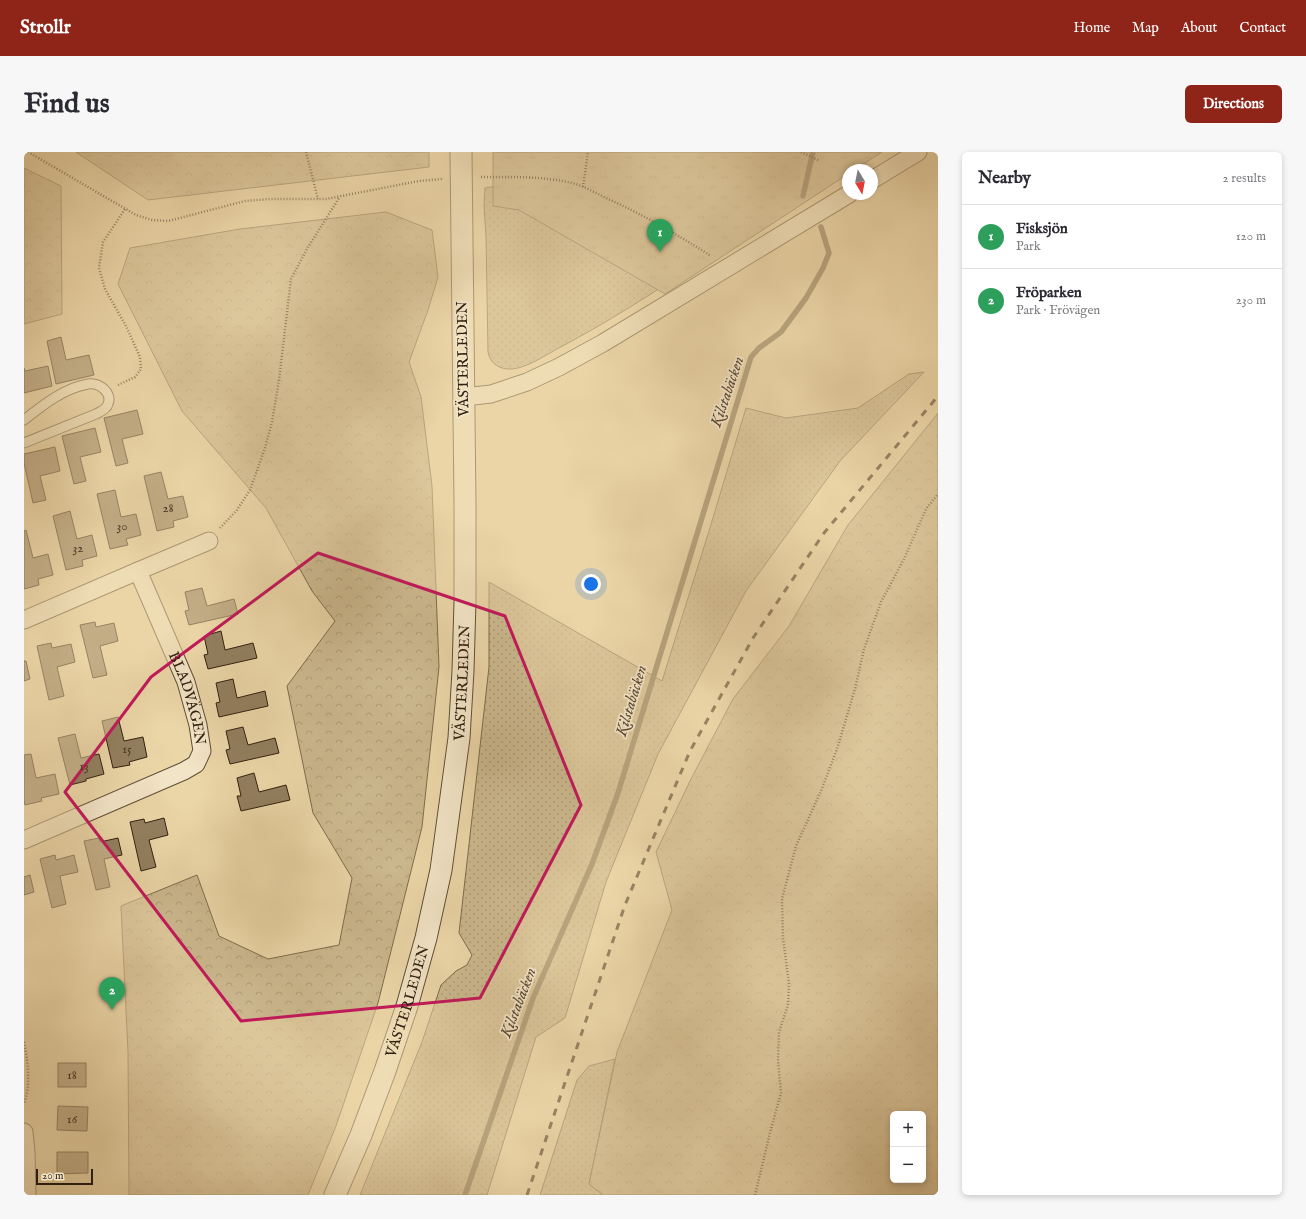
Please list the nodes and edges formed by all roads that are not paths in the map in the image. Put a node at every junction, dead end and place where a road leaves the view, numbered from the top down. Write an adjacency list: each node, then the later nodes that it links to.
1 (460, 152): 5 (street, VÄSTERLEDEN)
2 (918, 152): 3 (street)
3 (878, 176)
4 (842, 198): 5 (street)
5 (464, 397): 14 (street, VÄSTERLEDEN)
6 (24, 420): 7 (lane)
7 (24, 443)
8 (209, 540): 9 (street)
9 (138, 571): 10 (street); 11 (street, BLADVÄGEN)
10 (24, 620)
11 (24, 840)
12 (24, 1132): 13 (street)
13 (28, 1195)
14 (335, 1195)

